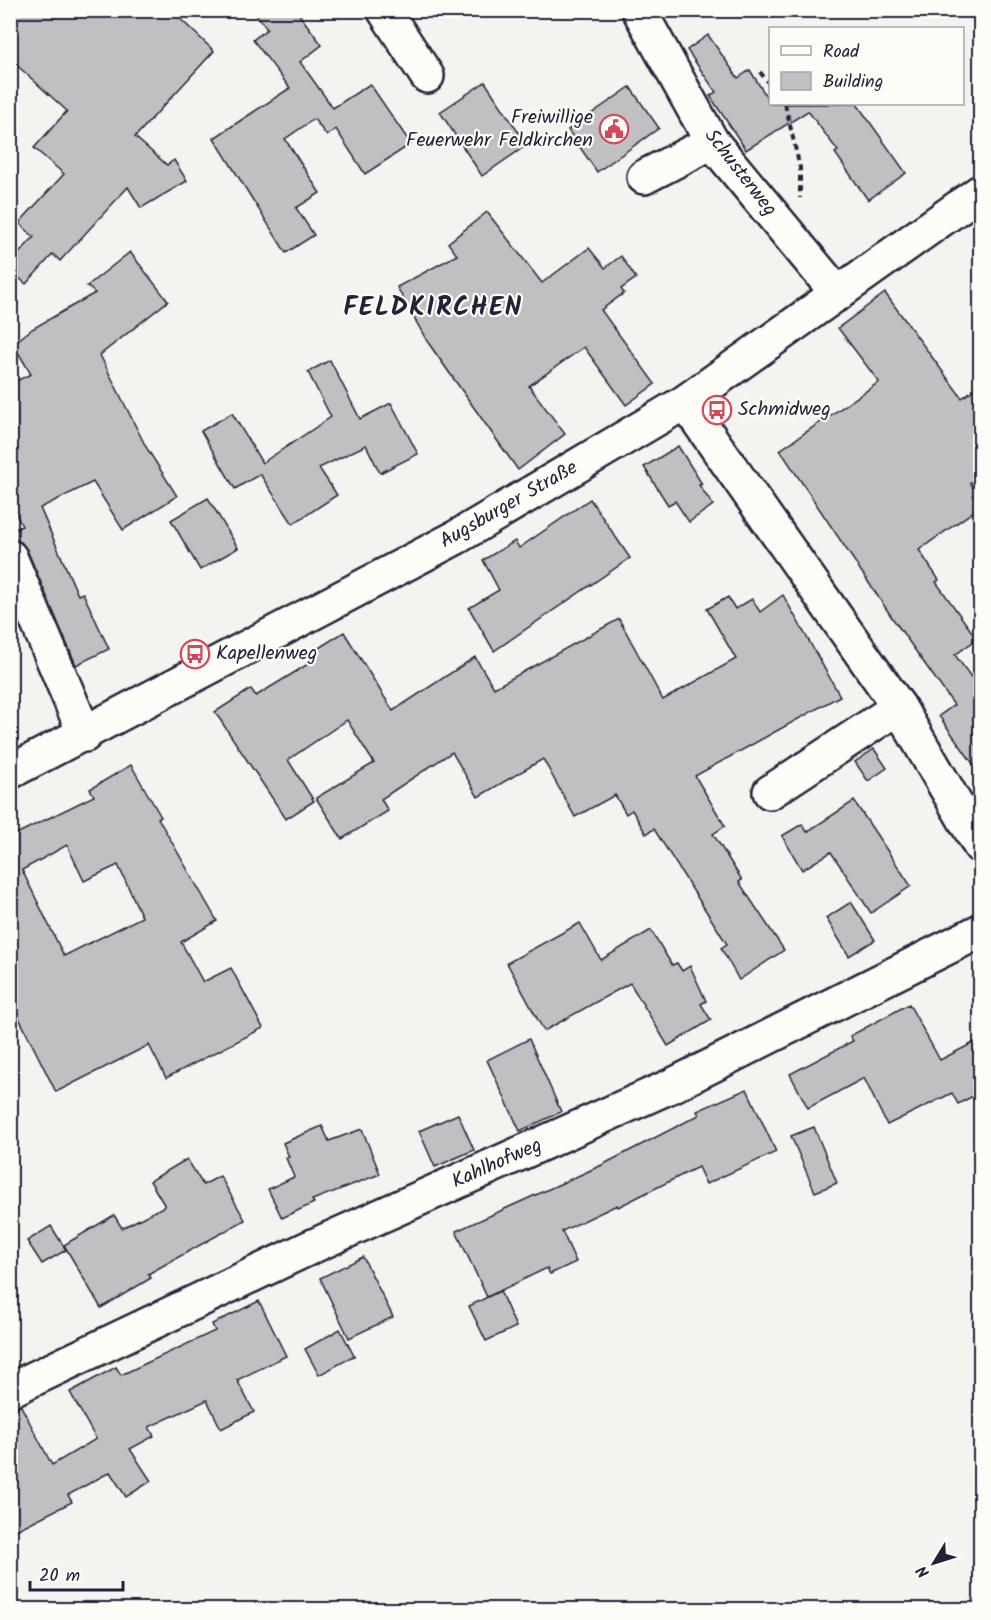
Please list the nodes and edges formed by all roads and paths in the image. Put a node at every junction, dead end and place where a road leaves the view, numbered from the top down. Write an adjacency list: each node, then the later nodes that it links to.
1 (384, 10): 4 (street)
2 (639, 10): 7 (street, Schusterweg)
3 (760, 72): 5 (path)
4 (427, 76)
5 (769, 83)
6 (785, 105): 10 (path)
7 (712, 142): 8 (street); 10 (street, Schusterweg)
8 (644, 177)
9 (981, 192): 11 (street, Augsburger Straße)
10 (802, 250): 11 (street, Schusterweg)
11 (838, 294): 12 (street, Augsburger Straße)
12 (685, 402): 14 (street); 15 (street, Augsburger Straße)
13 (10, 557): 15 (street)
14 (899, 706): 17 (street); 18 (street)
15 (85, 735): 16 (street, Augsburger Straße)
16 (10, 772)
17 (770, 792)
18 (981, 846)
19 (981, 931): 20 (street, Kahlhofweg)
20 (10, 1390)

